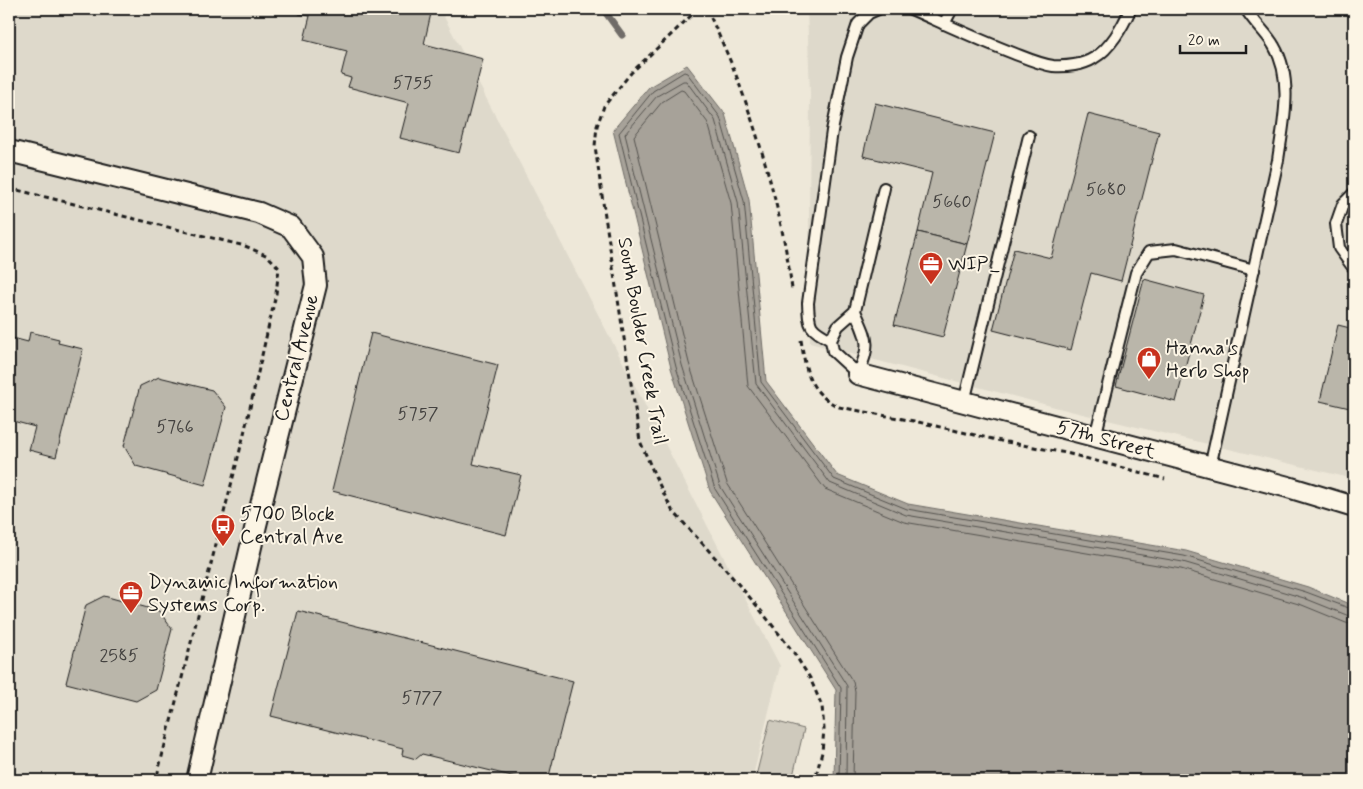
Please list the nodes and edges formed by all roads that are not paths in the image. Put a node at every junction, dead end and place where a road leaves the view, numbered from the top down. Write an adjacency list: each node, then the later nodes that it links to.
1 (878, 9): 14 (lane)
2 (912, 9): 6 (lane)
3 (952, 9): 6 (lane)
4 (1246, 9): 12 (lane)
5 (1130, 10): 6 (lane)
6 (944, 24)
7 (1029, 136): 16 (lane)
8 (9, 151): 20 (street, Central Avenue)
9 (884, 188): 13 (lane)
10 (1354, 194): 11 (lane)
11 (1354, 267)
12 (1254, 270): 17 (lane); 18 (lane)
13 (855, 311): 14 (lane); 15 (lane)
14 (831, 340): 15 (lane)
15 (858, 374): 16 (street, 57th Street)
16 (964, 402): 17 (street, 57th Street)
17 (1095, 437): 18 (street, 57th Street)
18 (1210, 467): 19 (street, 57th Street)
19 (1354, 507)
20 (197, 780)

